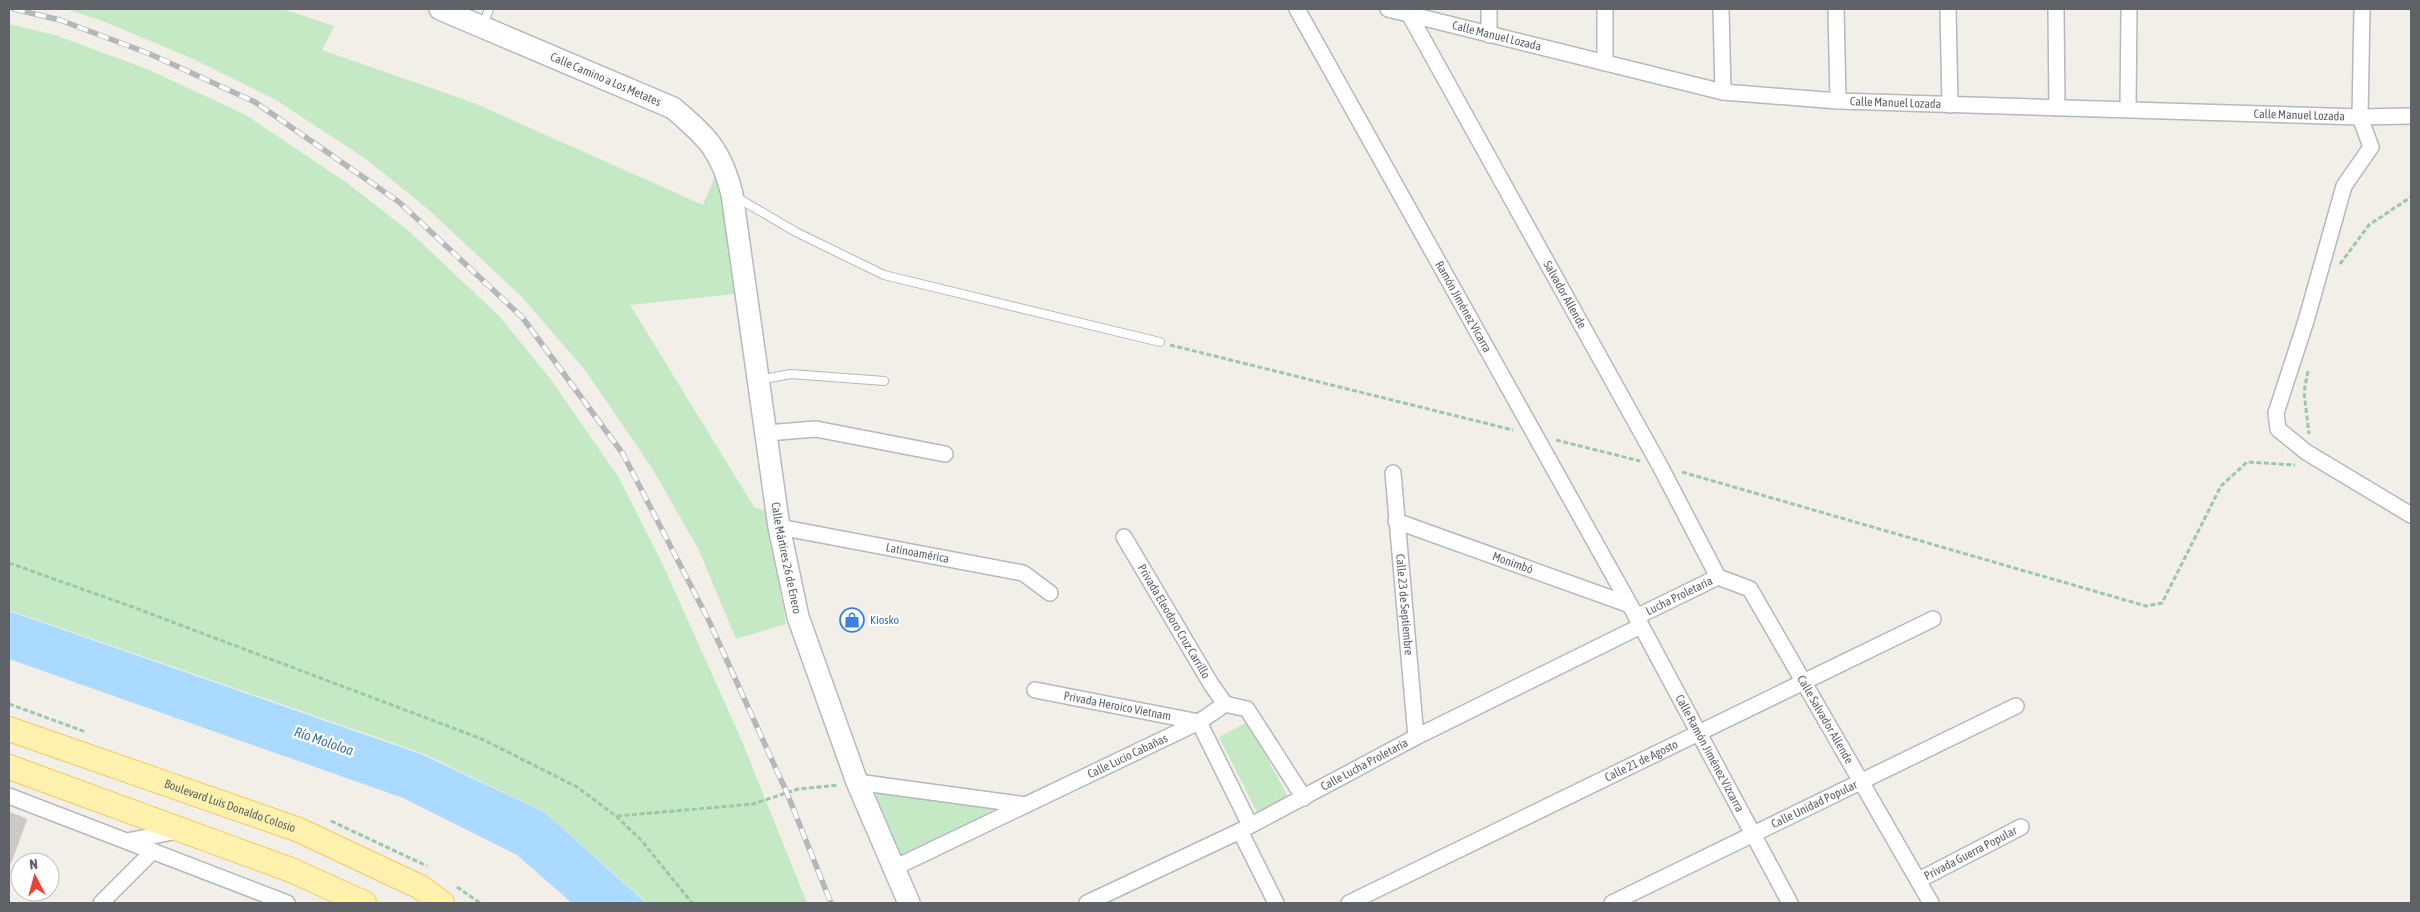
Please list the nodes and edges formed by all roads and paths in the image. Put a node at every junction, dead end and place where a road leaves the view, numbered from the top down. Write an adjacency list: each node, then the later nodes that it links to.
1 (440, 9): 13 (street, Calle Camino a Los Metates)
2 (1297, 9): 31 (street, Ramón Jiménez Vicarra)
3 (1388, 9): 12 (street, Calle Manuel Lozada)
4 (1489, 9): 14 (street)
5 (1605, 9): 15 (street)
6 (1722, 9): 16 (street)
7 (1836, 9): 17 (street)
8 (1948, 9): 18 (street)
9 (2056, 9): 19 (street)
10 (2129, 9): 20 (street)
11 (2362, 9): 22 (street)
12 (1409, 14): 14 (street, Calle Manuel Lozada); 34 (street, Salvador Allende)
13 (486, 18): 23 (street, Calle Camino a Los Metates)
14 (1489, 35): 15 (street, Calle Manuel Lozada)
15 (1605, 63): 16 (street, Calle Manuel Lozada)
16 (1723, 92): 17 (street, Calle Manuel Lozada)
17 (1838, 101): 18 (street, Calle Manuel Lozada)
18 (1950, 105): 19 (street, Calle Manuel Lozada)
19 (2057, 108): 20 (street, Calle Manuel Lozada)
20 (2128, 108): 22 (street, Calle Manuel Lozada)
21 (2411, 116): 22 (street, Calle Manuel Lozada)
22 (2360, 117): 32 (street)
23 (732, 194): 26 (lane); 28 (street, Calle Mártires 26 de Enero)
24 (2411, 197): 25 (path)
25 (2339, 265)
26 (1160, 342): 31 (path)
27 (2310, 364): 32 (path)
28 (759, 380): 29 (lane); 30 (street, Calle Mártires 26 de Enero)
29 (884, 381)
30 (766, 433): 33 (street); 38 (street, Calle Mártires 26 de Enero)
31 (1534, 435): 34 (path); 44 (street, Ramón Jiménez Vicarra)
32 (2306, 452): 34 (path); 36 (street)
33 (944, 454)
34 (1660, 466): 41 (street, Salvador Allende)
35 (1393, 473): 37 (street, Calle 23 de Septiembre)
36 (2411, 515)
37 (1396, 521): 44 (street, Monimbó); 53 (street, Calle 23 de Septiembre)
38 (779, 527): 43 (street, Latinoamérica); 56 (street, Calle Mártires 26 de Enero)
39 (1124, 537): 48 (street, Privada Eleodoro Cruz Carrillo)
40 (9, 564): 60 (path)
41 (1718, 578): 42 (street, Lucha Proletaría); 44 (street, Lucha Proletaría)
42 (1750, 589): 46 (street, Calle Salvador Allende)
43 (1050, 594)
44 (1636, 616): 52 (street, Calle Ramón Jiménez Vizcarra); 53 (street, Calle Lucha Proletaria)
45 (1933, 619): 46 (street, Calle 21 de Agosto)
46 (1804, 680): 52 (street, Calle 21 de Agosto); 55 (street, Calle Salvador Allende)
47 (1035, 690): 50 (street, Privada Heroico Vietnam)
48 (1225, 704): 50 (street, Calle Lucio Cabañas); 58 (street)
49 (2016, 706): 55 (street, Calle Unidad Popular)
50 (1199, 722): 59 (street, Calle Lucio Cabañas); 62 (street)
51 (9, 729): 73 (main road, Boulevard Luis Donaldo Colosio)
52 (1698, 733): 64 (street, Calle Ramón Jiménez Vizcarra); 78 (street, Calle 21 de Agosto)
53 (1416, 737): 58 (street, Calle Lucha Proletaria)
54 (9, 767): 63 (main road)
55 (1861, 781): 64 (street, Calle Unidad Popular); 68 (street, Calle Salvador Allende)
56 (857, 782): 59 (street); 60 (path); 67 (street, Calle Mártires 26 de Enero)
57 (9, 796): 65 (street)
58 (1304, 798): 62 (street, Calle Lucha Proletaria)
59 (1026, 805): 67 (street, Calle Lucio Cabañas)
60 (616, 816): 74 (path)
61 (2021, 827): 68 (street, Privada Guerra Popular)
62 (1245, 828): 76 (street, Calle Lucha Proletaria); 77 (street)
63 (185, 830): 65 (street); 72 (main road)
64 (1752, 835): 79 (street, Calle Unidad Popular); 80 (street, Calle Ramón Jiménez Vizcarra)
65 (126, 841): 66 (street)
66 (153, 851): 69 (street); 70 (street)
67 (894, 868): 75 (street, Calle Mártires 26 de Enero)
68 (1918, 880): 81 (street, Calle Salvador Allende)
69 (256, 898): 71 (street)
70 (101, 903)
71 (287, 903)
72 (364, 903)
73 (442, 903)
74 (692, 903)
75 (909, 903)
76 (1087, 903)
77 (1276, 903)
78 (1349, 903)
79 (1612, 903)
80 (1790, 903)
81 (1931, 903)

